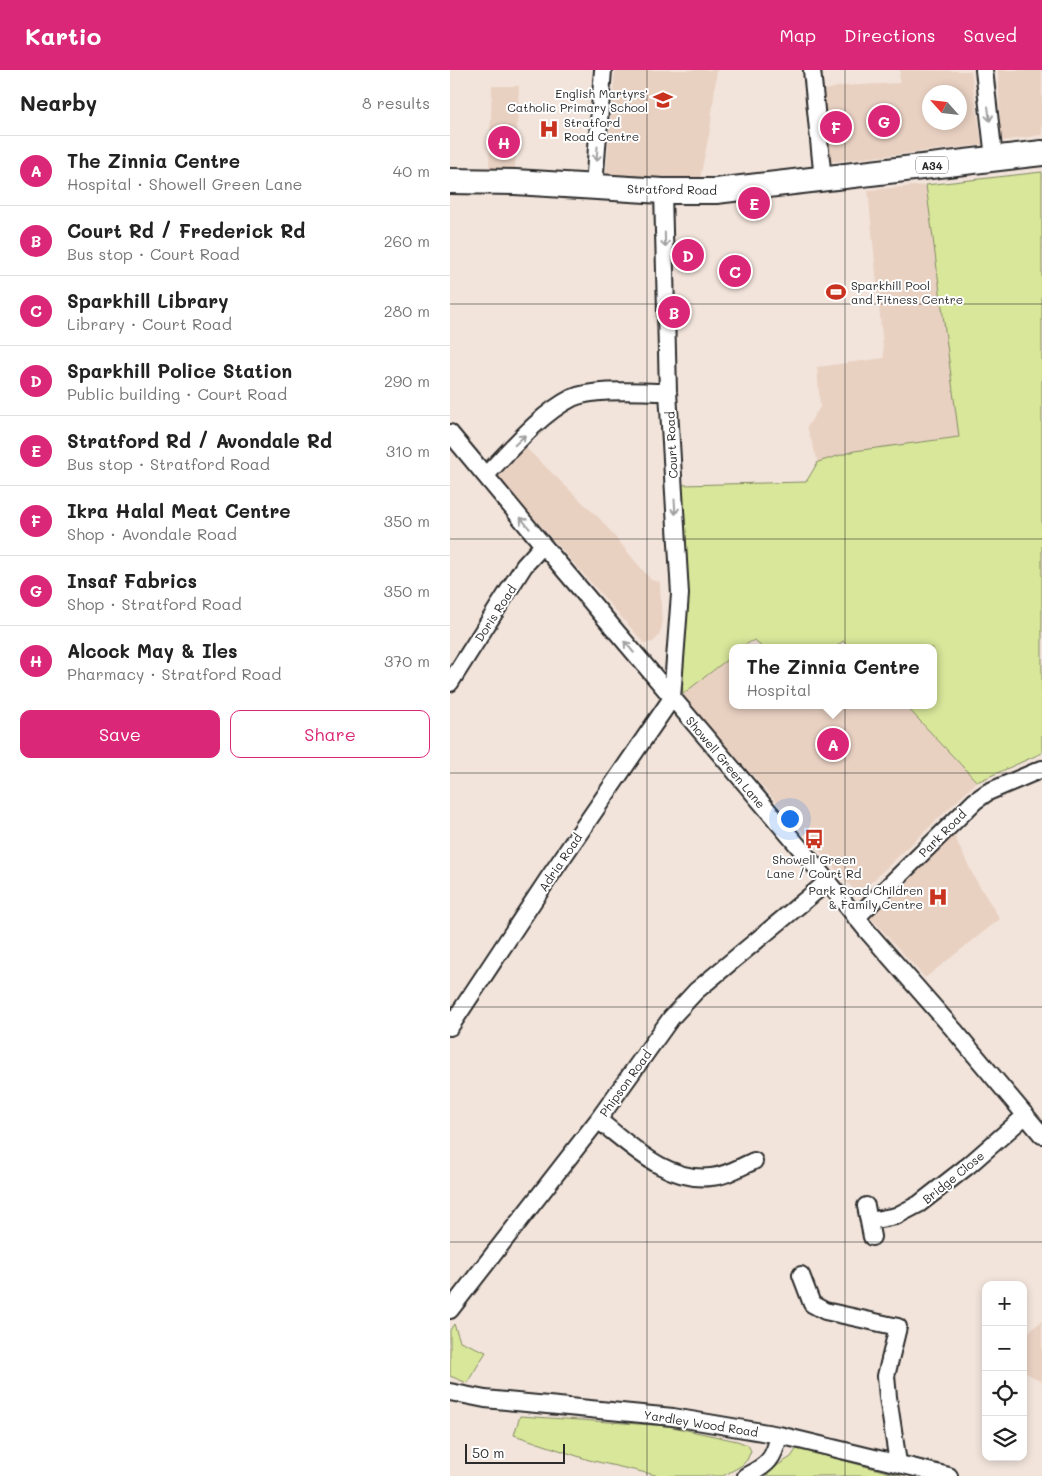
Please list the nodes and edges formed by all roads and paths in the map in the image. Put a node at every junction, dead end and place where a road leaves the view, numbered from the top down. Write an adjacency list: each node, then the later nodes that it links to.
1 (603, 70): 8 (street, one-way to 8)
2 (812, 70): 6 (street)
3 (984, 70): 5 (street, one-way to 5)
4 (1042, 153): 5 (highway, Stratford Road / A34)
5 (994, 158): 6 (highway, Stratford Road / A34)
6 (823, 180): 9 (highway, Stratford Road / A34)
7 (450, 182): 8 (highway, Stratford Road / A34)
8 (594, 186): 9 (highway, Stratford Road / A34)
9 (663, 191): 10 (street, Court Road, one-way to 10)
10 (668, 392): 12 (street, one-way to 10); 14 (street, Court Road, one-way to 14)
11 (450, 433): 12 (street, Showell Green Lane)
12 (486, 475): 13 (street, Showell Green Lane, one-way to 12)
13 (543, 545): 15 (street, Showell Green Lane, one-way to 13); 16 (street, Doris Road)
14 (675, 654): 15 (street); 17 (street, Court Road)
15 (646, 666): 17 (street, Showell Green Lane)
16 (450, 683)
17 (672, 698): 19 (street, Showell Green Lane); 21 (street, Adria Road)
18 (1042, 769): 20 (street, Park Road)
19 (827, 882): 20 (street, Showell Green Lane); 23 (street, Phipson Road)
20 (856, 918): 22 (street, Showell Green Lane)
21 (450, 1027)
22 (1026, 1115): 24 (street, Showell Green Lane); 26 (street, Bridge Close)
23 (598, 1120): 25 (street); 28 (street, Phipson Road)
24 (1042, 1135)
25 (754, 1160)
26 (869, 1221)
27 (801, 1275): 31 (street)
28 (450, 1310)
29 (450, 1392): 30 (street, Yardley Wood Road)
30 (778, 1435): 31 (street, Yardley Wood Road); 32 (street)
31 (898, 1463): 33 (street, Yardley Wood Road)
32 (746, 1476)
33 (949, 1476)

